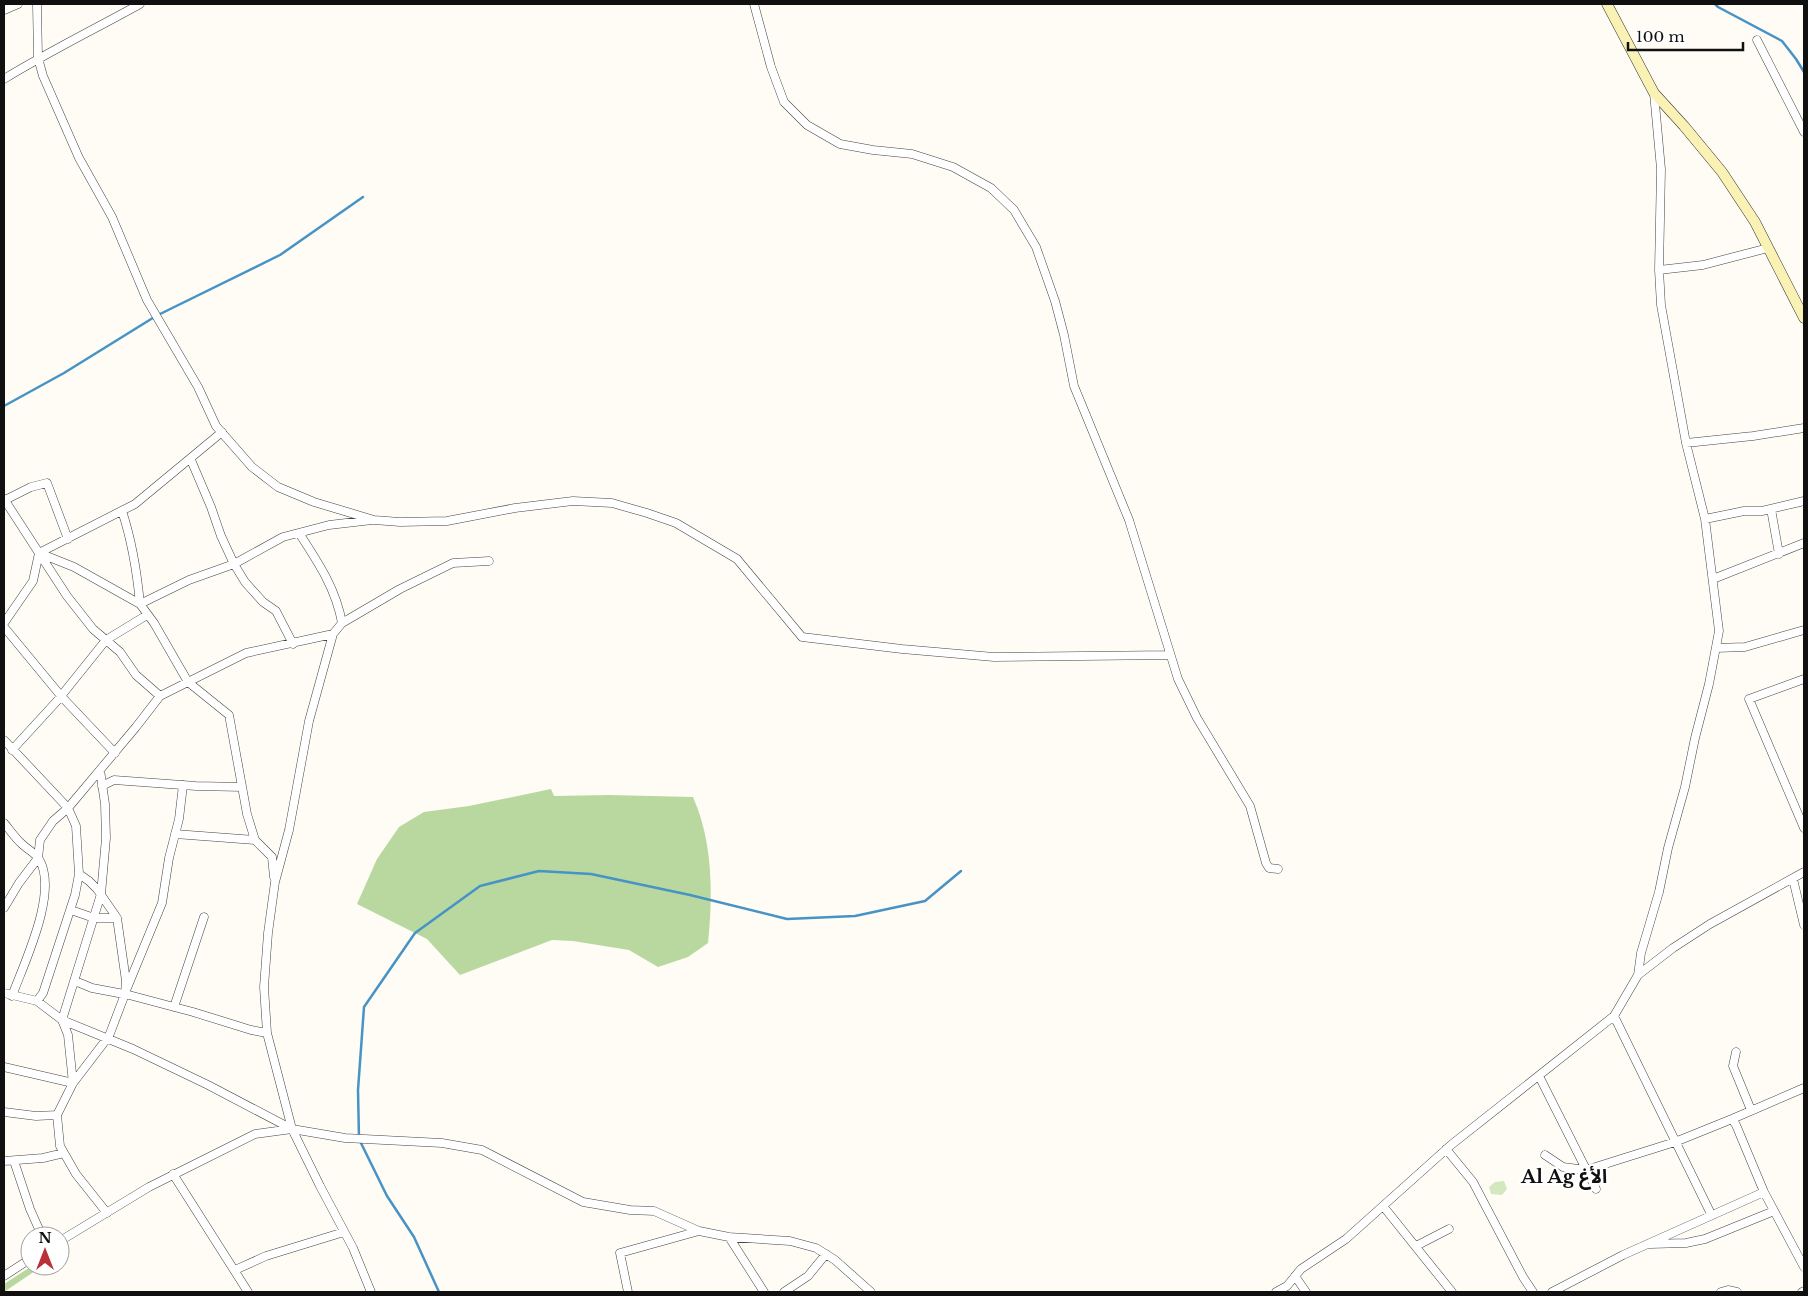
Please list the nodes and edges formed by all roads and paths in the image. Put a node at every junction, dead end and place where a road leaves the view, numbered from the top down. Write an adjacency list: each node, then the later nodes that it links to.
1 (18, 4): 6 (street)
2 (37, 4): 8 (street)
3 (140, 4): 8 (street)
4 (754, 4): 43 (street)
5 (1607, 4): 10 (main road)
6 (4, 10)
7 (1756, 40): 11 (street)
8 (38, 58): 9 (street); 16 (street)
9 (4, 79)
10 (1654, 93): 12 (main road); 13 (street)
11 (1804, 132)
12 (1768, 248): 13 (street); 14 (main road)
13 (1659, 270): 17 (street)
14 (1804, 318)
15 (1804, 428): 17 (street)
16 (222, 432): 18 (street); 24 (street)
17 (1686, 443): 23 (street)
18 (190, 460): 22 (street); 31 (street)
19 (4, 500): 26 (street); 28 (street)
20 (1804, 501): 21 (street)
21 (1771, 509): 23 (street); 29 (street)
22 (122, 511): 26 (street); 33 (street)
23 (1705, 519): 32 (street)
24 (374, 520): 25 (street); 43 (street)
25 (299, 533): 31 (street); 36 (street)
26 (68, 539): 28 (street)
27 (1804, 543): 29 (street)
28 (39, 553): 33 (street); 35 (street); 40 (street)
29 (1778, 554): 32 (street)
30 (489, 561): 36 (street)
31 (234, 564): 33 (street); 41 (street)
32 (1713, 579): 42 (street)
33 (140, 604): 34 (street)
34 (147, 615): 40 (street); 45 (street)
35 (4, 623)
36 (342, 623): 39 (street)
37 (4, 627): 46 (street)
38 (1804, 630): 42 (street)
39 (334, 634): 41 (street); 65 (street)
40 (106, 640): 46 (street); 47 (street)
41 (293, 644): 45 (street)
42 (1716, 648): 73 (street)
43 (1170, 655): 61 (street)
44 (1804, 679): 57 (street)
45 (188, 682): 47 (street); 54 (street)
46 (60, 696): 49 (street); 50 (street)
47 (160, 696): 50 (street)
48 (4, 740): 49 (street)
49 (12, 750): 55 (street)
50 (115, 753): 51 (street)
51 (100, 770): 53 (street); 55 (street)
52 (183, 785): 53 (street); 54 (street); 58 (street)
53 (102, 786): 66 (street)
54 (242, 787): 59 (street)
55 (68, 808): 60 (street); 63 (street)
56 (4, 824): 60 (street)
57 (1804, 828)
58 (175, 834): 59 (street); 76 (street)
59 (255, 840): 65 (street)
60 (38, 858): 67 (street); 77 (street)
61 (1278, 869)
62 (1804, 872): 64 (street)
63 (79, 874): 66 (street); 68 (street)
64 (1793, 879): 72 (street); 73 (street)
65 (275, 882): 82 (street)
66 (100, 894): 70 (street); 71 (street)
67 (4, 908)
68 (70, 910): 70 (street); 78 (street)
69 (204, 917): 79 (street)
70 (94, 918): 71 (street); 74 (street)
71 (116, 918): 76 (street)
72 (1804, 925)
73 (1638, 975): 80 (street)
74 (75, 981): 76 (street); 81 (street)
75 (4, 993): 77 (street)
76 (125, 994): 79 (street); 83 (street)
77 (12, 996): 78 (street)
78 (37, 1001): 81 (street)
79 (174, 1007): 82 (street)
80 (1614, 1016): 86 (street); 94 (street)
81 (62, 1020): 83 (street); 87 (street)
82 (267, 1032): 93 (street)
83 (106, 1039): 87 (street); 93 (street)
84 (1736, 1052): 89 (street)
85 (4, 1067): 87 (street)
86 (1539, 1076): 95 (street); 100 (street)
87 (73, 1083): 91 (street)
88 (1804, 1088): 89 (street)
89 (1751, 1110): 92 (street)
90 (4, 1112): 91 (street)
91 (57, 1115): 96 (street)
92 (1732, 1118): 94 (street); 103 (street)
93 (292, 1129): 101 (street); 110 (street); 111 (street)
94 (1676, 1142): 100 (street); 107 (street)
95 (1446, 1149): 104 (street); 131 (street)
96 (64, 1153): 99 (street); 106 (street)
97 (1545, 1155): 100 (street)
98 (4, 1161): 99 (street)
99 (14, 1161): 108 (street)
100 (1586, 1170): 102 (street)
101 (173, 1174): 106 (street); 119 (street)
102 (1596, 1189)
103 (1764, 1192): 105 (street); 107 (street)
104 (1383, 1206): 115 (street); 121 (street)
105 (1774, 1211): 114 (street); 118 (street)
106 (107, 1213): 112 (street)
107 (1711, 1214): 114 (street)
108 (38, 1226)
109 (1448, 1229): 115 (street)
110 (699, 1231): 113 (street); 124 (street)
111 (344, 1232): 119 (street); 123 (street)
112 (70, 1235)
113 (729, 1237): 116 (street); 125 (street)
114 (1646, 1244): 132 (street)
115 (1416, 1246): 130 (street)
116 (826, 1254): 126 (street); 127 (street)
117 (20, 1266): 120 (street)
118 (1804, 1267)
119 (235, 1270): 122 (street)
120 (4, 1276)
121 (1295, 1276): 128 (street); 129 (street)
122 (248, 1292)
123 (371, 1292)
124 (628, 1292)
125 (764, 1292)
126 (784, 1292)
127 (872, 1292)
128 (1276, 1292)
129 (1306, 1292)
130 (1452, 1292)
131 (1533, 1292)
132 (1552, 1292)
133 (1721, 1292): 134 (street)
134 (1737, 1292)

